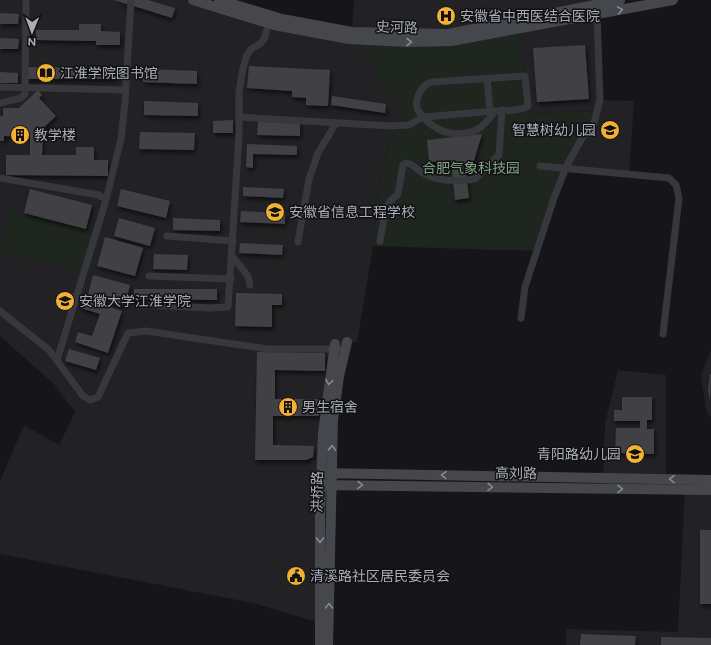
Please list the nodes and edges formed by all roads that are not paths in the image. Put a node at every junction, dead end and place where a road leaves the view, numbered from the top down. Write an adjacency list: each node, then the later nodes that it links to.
1 (26, 0): 11 (street)
2 (131, 0): 12 (street)
3 (193, 0): 8 (street, 史河路)
4 (219, 0): 5 (street, 史河路)
5 (620, 0)
6 (673, 0): 7 (street, 史河路, one-way to 6)
7 (596, 14): 8 (street, 史河路, one-way to 7); 19 (street)
8 (269, 23): 15 (street)
9 (487, 78): 14 (street); 14 (street); 16 (street)
10 (0, 87): 11 (street)
11 (25, 88): 12 (street); 13 (street)
12 (126, 90): 21 (street)
13 (0, 103)
14 (496, 111): 16 (street); 16 (street); 24 (street)
15 (239, 117): 17 (street); 23 (street)
16 (423, 117): 17 (street)
17 (336, 123): 25 (street)
18 (540, 166): 19 (street)
19 (566, 169): 32 (street); 33 (street)
20 (0, 178): 21 (street)
21 (106, 200): 36 (street)
22 (166, 236): 23 (street)
23 (233, 241): 26 (street)
24 (380, 241)
25 (298, 242)
26 (232, 256): 28 (street); 29 (street)
27 (149, 276): 28 (street)
28 (231, 278): 30 (street)
29 (250, 285)
30 (152, 305)
31 (0, 311): 36 (street)
32 (521, 318)
33 (663, 334)
34 (346, 346): 35 (street); 37 (street, 洪桥路, one-way to 34)
35 (335, 347): 36 (street); 37 (street, 洪桥路, one-way to 37)
36 (57, 360)
37 (327, 473): 38 (street, 高刘路, one-way to 37); 39 (street, 洪桥路)
38 (711, 480)
39 (326, 485): 40 (street, 高刘路, one-way to 40); 41 (street, 洪桥路, one-way to 41); 42 (street, 洪桥路, one-way to 39)
40 (711, 490)
41 (320, 645)
42 (328, 645)

